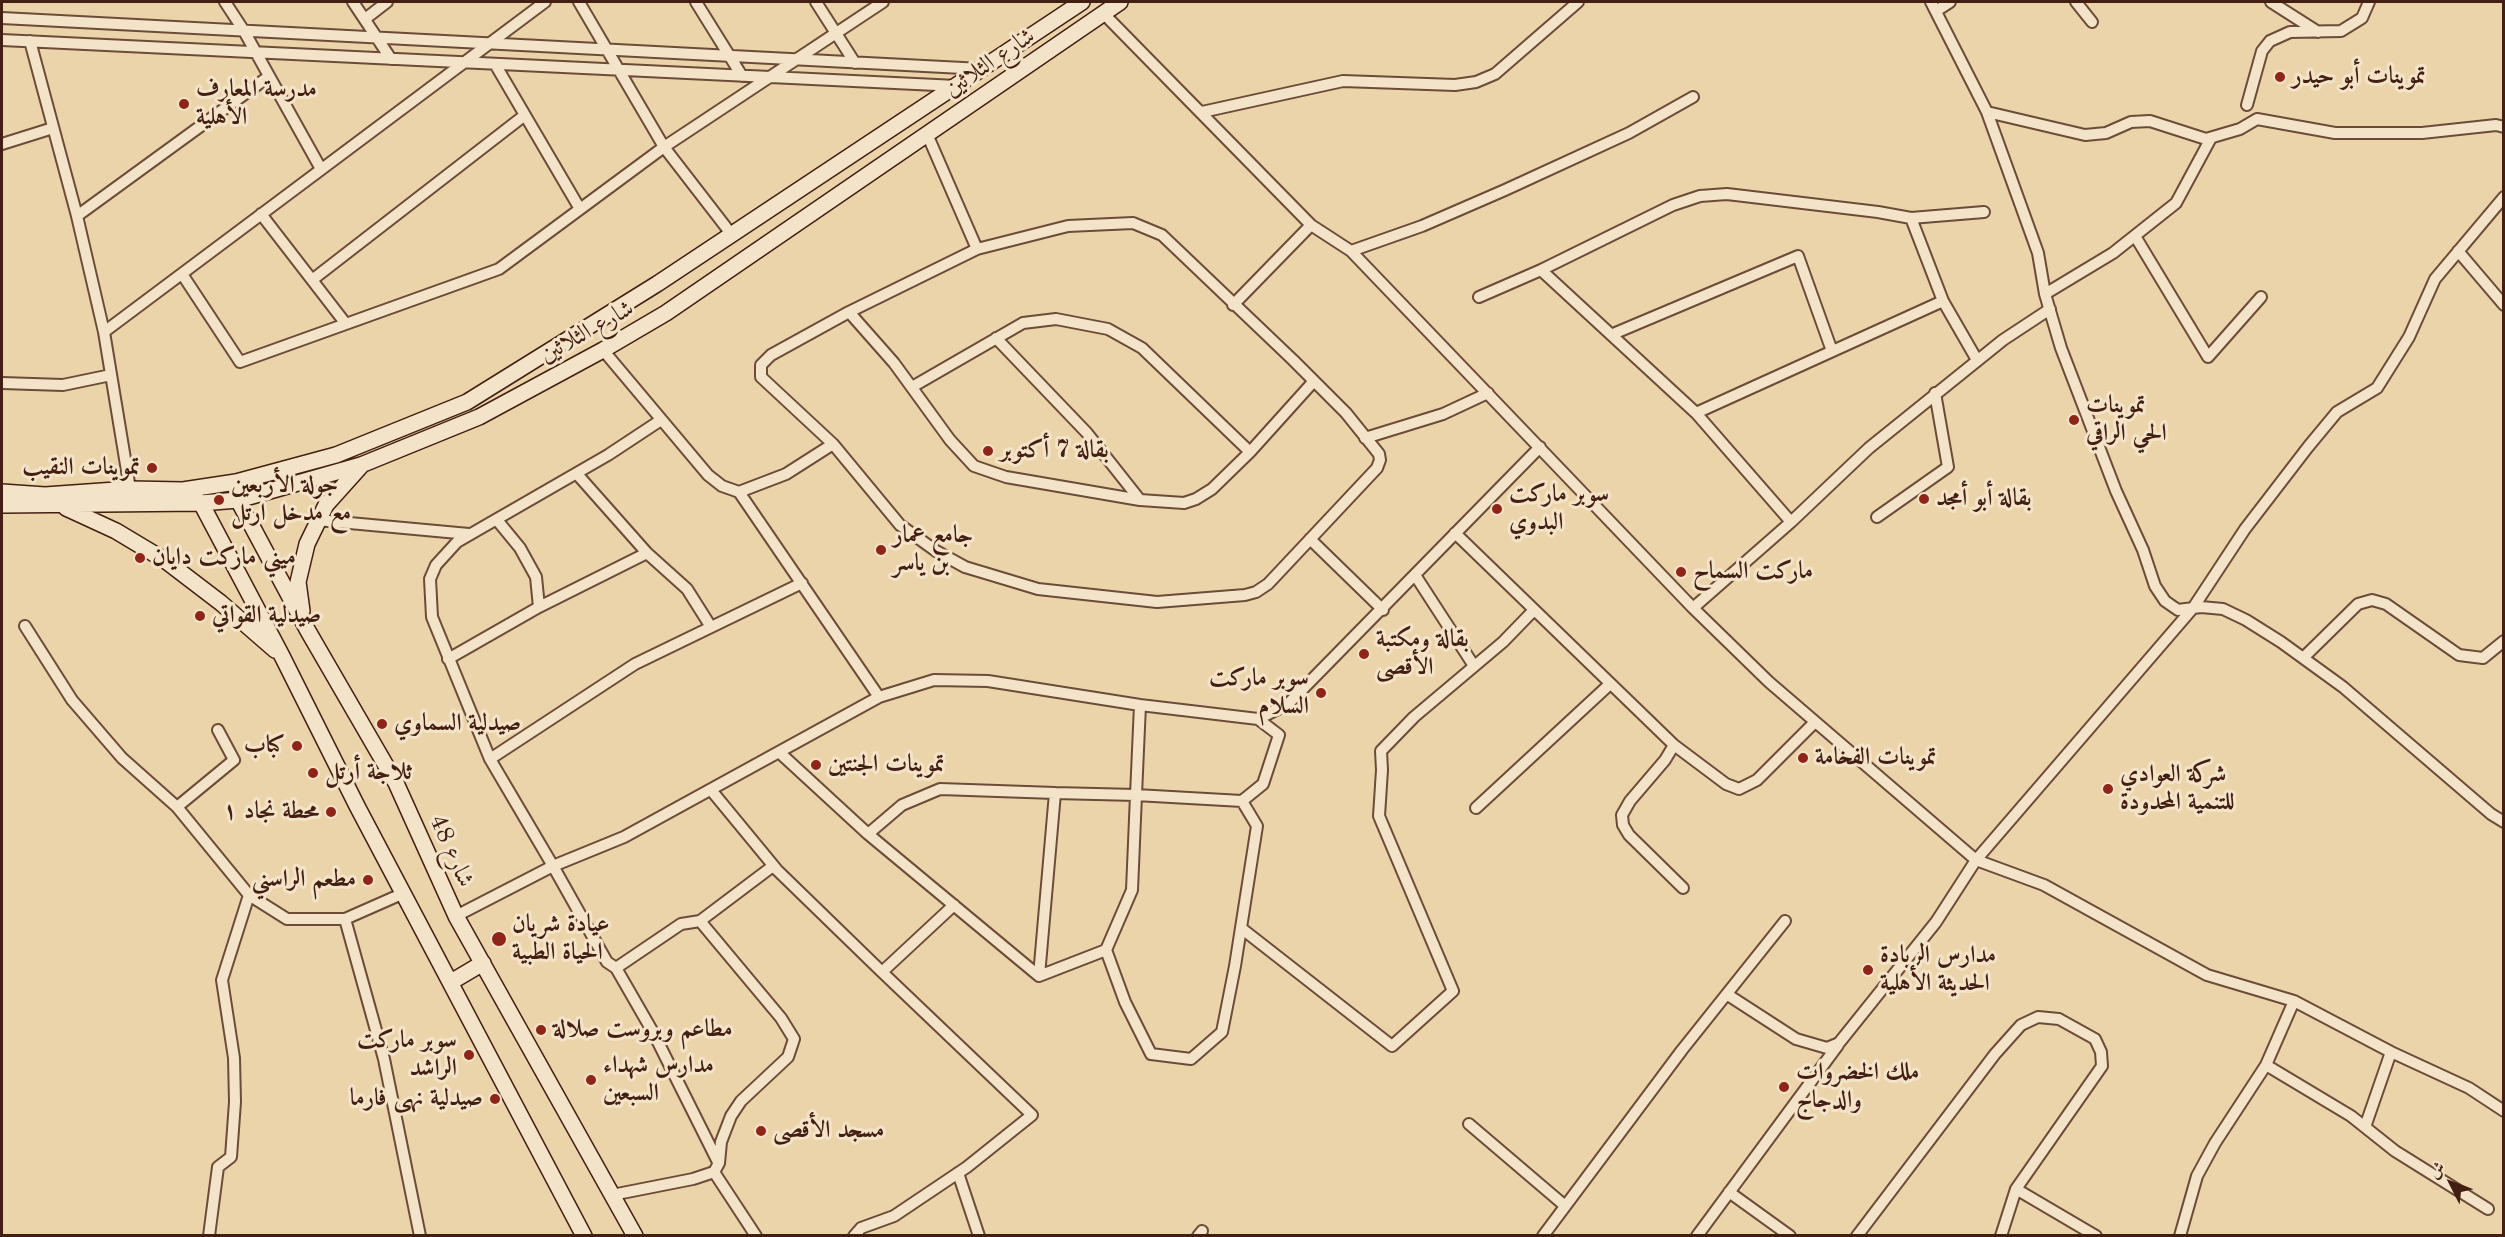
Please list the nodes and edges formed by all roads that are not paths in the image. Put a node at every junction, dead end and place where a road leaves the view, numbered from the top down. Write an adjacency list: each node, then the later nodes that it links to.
1 (225, 2): 21 (street)
2 (353, 2): 19 (street)
3 (387, 2): 19 (street)
4 (545, 2): 27 (street)
5 (579, 2): 28 (street)
6 (696, 2): 30 (street)
7 (816, 2): 22 (street)
8 (883, 2): 22 (street)
9 (1082, 2): 36 (main road, شارع الثلاثين)
10 (1120, 2): 17 (main road, شارع الثلاثين)
11 (1578, 2): 44 (street)
12 (1950, 2): 16 (street)
13 (2076, 2): 20 (street)
14 (2271, 2): 23 (street)
15 (2369, 2): 23 (street)
16 (1933, 6): 45 (street)
17 (1100, 7): 44 (street); 49 (main road, شارع الثلاثين)
18 (2, 18): 21 (street)
19 (365, 19): 24 (street)
20 (2092, 22)
21 (244, 31): 24 (street); 29 (street)
22 (835, 33): 32 (street); 34 (street)
23 (2319, 33): 43 (street)
24 (377, 38): 27 (street); 31 (street)
25 (2, 40): 26 (street)
26 (30, 41): 29 (street); 48 (street)
27 (489, 44): 28 (street); 33 (street)
28 (608, 50): 30 (street); 37 (street)
29 (255, 51): 31 (street); 39 (street)
30 (730, 56): 32 (street); 38 (street)
31 (391, 59): 33 (street)
32 (795, 60): 34 (street); 40 (street)
33 (464, 63): 35 (street); 53 (street)
34 (855, 63): 36 (street)
35 (495, 64): 37 (street); 46 (street)
36 (982, 69): 41 (main road, شارع الثلاثين)
37 (620, 70): 38 (street); 52 (street)
38 (742, 76): 40 (street)
39 (268, 77): 53 (street); 58 (street)
40 (769, 77): 41 (street); 52 (street)
41 (957, 86): 61 (main road, شارع الثلاثين)
42 (1693, 97): 64 (street)
43 (2247, 105)
44 (1202, 112): 60 (street)
45 (1987, 112): 50 (street); 69 (street)
46 (525, 115): 55 (street); 68 (street)
47 (2504, 127): 50 (street)
48 (53, 128): 51 (street); 58 (street)
49 (927, 134): 63 (street); 81 (main road, شارع الثلاثين)
50 (2211, 138): 62 (street)
51 (2, 144)
52 (664, 147): 55 (street); 61 (street)
53 (321, 169): 57 (street)
54 (2504, 197): 65 (street)
55 (580, 209): 77 (street)
56 (1984, 213): 59 (street)
57 (261, 214): 67 (street); 68 (street)
58 (76, 216): 78 (street)
59 (1911, 218): 66 (street); 72 (street)
60 (1311, 225): 64 (street); 73 (street)
61 (732, 235): 98 (main road, شارع الثلاثين)
62 (2135, 236): 69 (street); 71 (street)
63 (977, 249): 73 (street); 76 (street)
64 (1351, 251): 88 (street)
65 (2458, 251): 74 (street); 120 (street)
66 (1542, 270): 70 (street); 79 (street)
67 (182, 274): 77 (street); 78 (street)
68 (312, 280): 77 (street)
69 (2045, 294): 75 (street)
70 (1479, 297)
71 (2261, 297)
72 (1943, 302): 82 (street); 83 (street)
73 (1233, 305): 85 (street)
74 (2504, 305)
75 (2050, 309): 83 (street); 120 (street)
76 (849, 312): 87 (street); 93 (street)
77 (346, 324)
78 (104, 332): 84 (street)
79 (1613, 334): 82 (street); 90 (street)
80 (996, 338): 87 (street); 95 (street); 104 (street)
81 (603, 350): 91 (street); 96 (main road, شارع الثلاثين)
82 (1832, 351): 90 (street)
83 (1977, 360): 89 (street)
84 (111, 375): 86 (street); 99 (street)
85 (1314, 381): 92 (street); 95 (street)
86 (2, 383)
87 (912, 387): 104 (street)
88 (1488, 393): 92 (street); 94 (street)
89 (1935, 393): 108 (street); 111 (street)
90 (1696, 413): 111 (street)
91 (661, 420): 97 (street); 102 (street)
92 (1365, 438): 114 (street)
93 (832, 444): 102 (street); 114 (street)
94 (1540, 447): 112 (street); 119 (street)
95 (1250, 452): 104 (street)
96 (361, 465): 103 (main road, شارع الثلاثين); 109 (main road)
97 (577, 474): 110 (street); 115 (street)
98 (236, 482): 100 (main road, شارع الثلاثين); 103 (main road, شارع 48)
99 (130, 489): 100 (main road, شارع الثلاثين); 101 (main road, شارع الثلاثين)
100 (183, 490): 105 (main road)
101 (2, 492)
102 (739, 492): 117 (street)
103 (238, 500): 105 (main road, شارع الثلاثين); 125 (main road, شارع 48)
104 (1140, 500)
105 (201, 503): 107 (main road, شارع الثلاثين); 127 (main road)
106 (2, 505): 107 (main road, شارع الثلاثين)
107 (60, 505): 127 (main road)
108 (1877, 517)
109 (317, 520): 113 (street); 125 (main road)
110 (497, 520): 113 (street); 118 (street)
111 (1791, 522): 119 (street)
112 (1455, 533): 116 (street); 122 (street)
113 (471, 534): 129 (street)
114 (1310, 539): 121 (street)
115 (647, 553): 118 (street); 124 (street)
116 (1415, 575): 121 (street); 130 (street)
117 (802, 583): 124 (street); 132 (street)
118 (539, 607): 129 (street)
119 (1693, 608): 135 (street)
120 (2193, 608): 128 (street); 148 (street)
121 (1383, 610): 134 (street)
122 (1534, 610): 130 (street); 131 (street)
123 (25, 626): 144 (street)
124 (711, 627): 139 (street)
125 (308, 631): 155 (main road, شارع 48)
126 (2504, 641): 128 (street)
127 (282, 656): 152 (main road)
128 (2304, 658): 146 (street)
129 (448, 659): 139 (street)
130 (1474, 666): 159 (street)
131 (1610, 684): 137 (street); 145 (street)
132 (879, 697): 133 (street); 138 (street)
133 (1140, 705): 134 (street); 142 (street)
134 (1258, 719): 143 (street)
135 (1815, 722): 137 (street); 148 (street)
136 (218, 730): 144 (street)
137 (1674, 745): 151 (street)
138 (780, 753): 140 (street); 147 (street)
139 (490, 759): 149 (street)
140 (711, 790): 149 (street); 150 (street)
141 (1054, 793): 142 (street); 147 (street); 164 (street)
142 (1136, 795): 143 (street); 160 (street)
143 (1242, 801): 159 (street)
144 (177, 807): 153 (street)
145 (1476, 808)
146 (2502, 820)
147 (868, 834): 154 (street)
148 (1976, 860): 167 (street); 168 (street)
149 (554, 866): 155 (street); 162 (street)
150 (773, 866): 157 (street); 163 (street)
151 (1683, 888)
152 (404, 893): 156 (street); 165 (main road)
153 (249, 895): 156 (street); 181 (street)
154 (954, 905): 163 (street); 164 (street)
155 (456, 916): 161 (main road, شارع 48)
156 (345, 919): 182 (street)
157 (700, 921): 162 (street); 174 (street)
158 (1785, 921): 166 (street)
159 (1241, 928): 160 (street)
160 (1106, 950): 164 (street)
161 (483, 963): 165 (main road); 178 (main road, شارع 48)
162 (616, 968): 174 (street)
163 (882, 972): 175 (street)
164 (1039, 976)
165 (451, 982): 183 (main road)
166 (1728, 995): 168 (street); 179 (street)
167 (2294, 1000): 169 (street); 170 (street)
168 (1839, 1043): 177 (street)
169 (2391, 1052): 171 (street); 173 (street)
170 (2266, 1065): 173 (street); 194 (street)
171 (2504, 1111)
172 (1469, 1124): 179 (street)
173 (2365, 1127): 180 (street)
174 (717, 1168): 178 (street); 185 (street)
175 (958, 1173): 186 (street); 187 (street)
176 (2016, 1188): 191 (street); 192 (street); 193 (street)
177 (1729, 1192): 189 (street); 190 (street)
178 (612, 1195): 184 (main road, شارع 48)
179 (1564, 1205): 188 (street)
180 (2488, 1209)
181 (209, 1236)
182 (420, 1236)
183 (584, 1236)
184 (634, 1236)
185 (756, 1236)
186 (854, 1236)
187 (979, 1236)
188 (1543, 1236)
189 (1697, 1236)
190 (1790, 1236)
191 (1857, 1236)
192 (2001, 1236)
193 (2096, 1236)
194 (2180, 1236)

